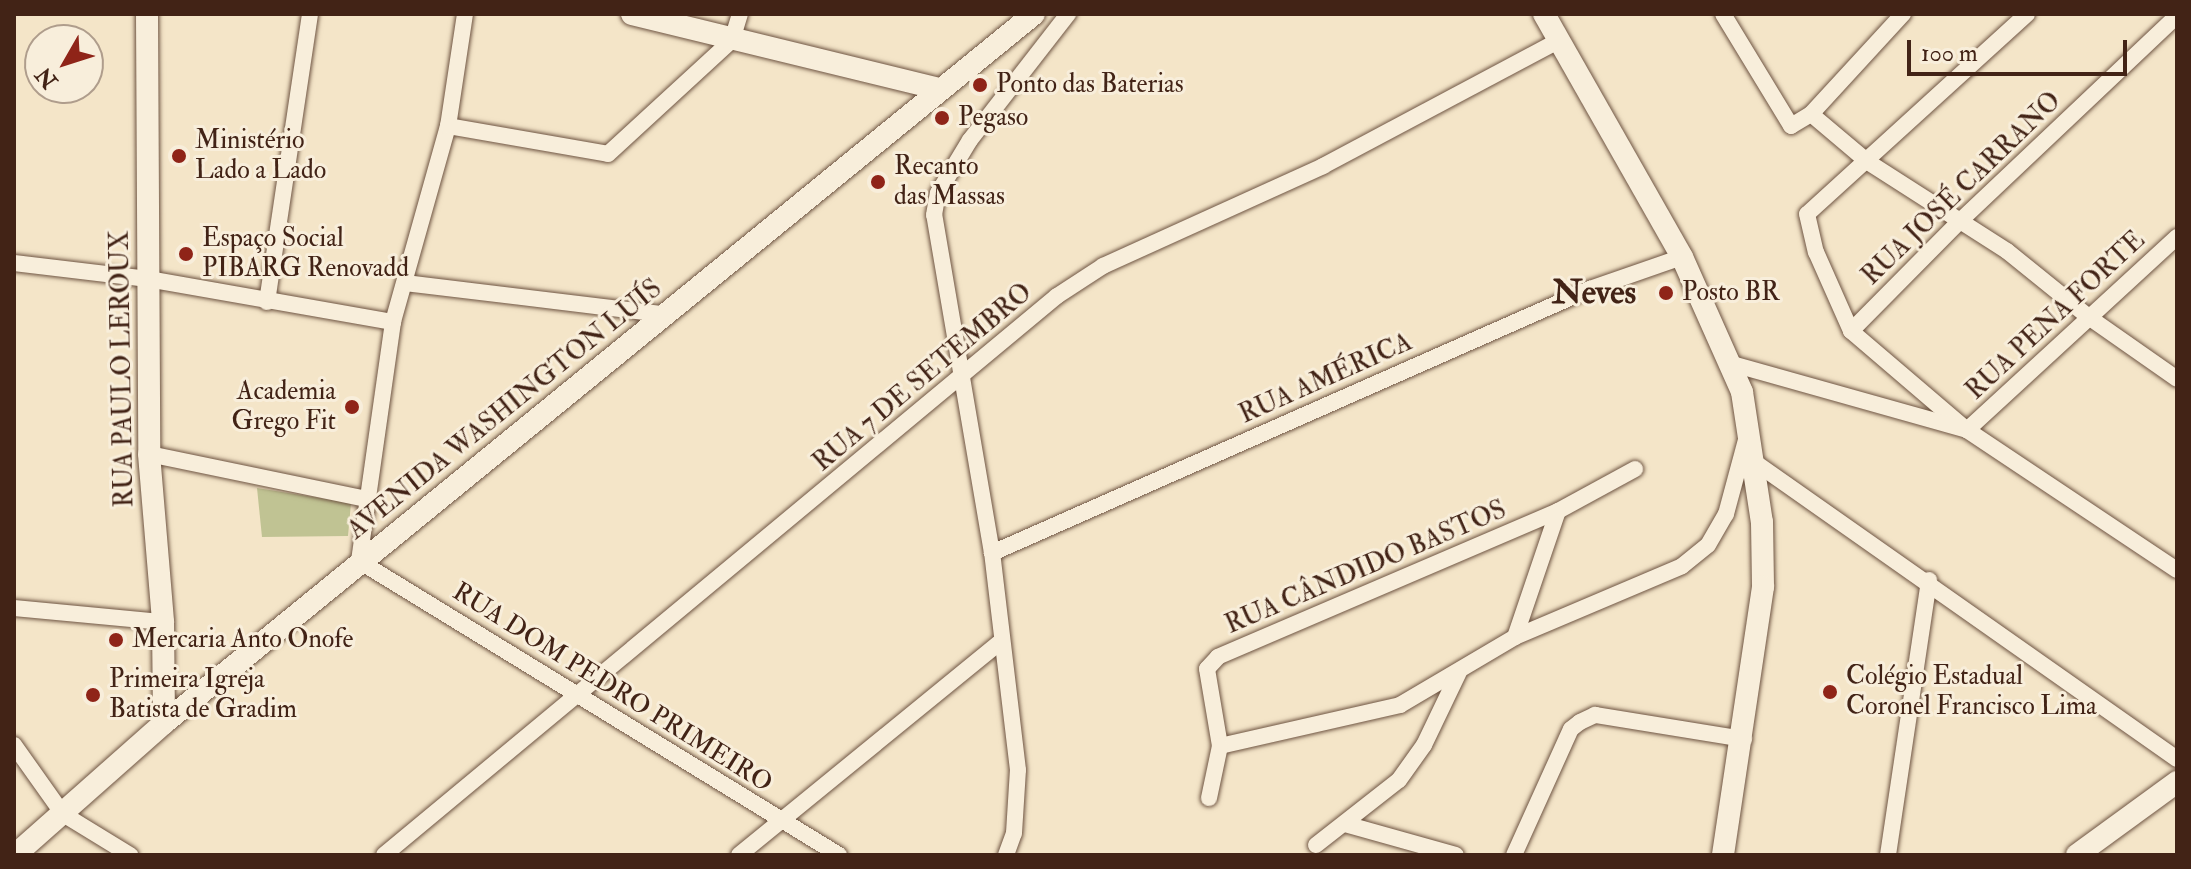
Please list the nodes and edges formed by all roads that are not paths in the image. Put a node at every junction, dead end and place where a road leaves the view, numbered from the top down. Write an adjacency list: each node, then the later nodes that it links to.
1 (147, 14): 23 (street, RUA PAULO LEROUX)
2 (310, 14): 25 (street)
3 (465, 14): 17 (street)
4 (632, 14): 13 (street)
5 (740, 14): 13 (street)
6 (1034, 14): 15 (street, AVENIDA WASHINGTON LUÍS)
7 (1068, 14): 31 (street)
8 (1544, 14): 14 (street)
9 (1723, 14): 16 (street)
10 (1903, 14): 16 (street)
11 (2027, 14): 18 (street)
12 (2174, 18): 19 (street, RUA JOSÉ CARRANO)
13 (732, 40): 15 (street); 17 (street)
14 (1560, 40): 21 (street); 31 (street, RUA 7 DE SETEMBRO)
15 (940, 89): 26 (street, AVENIDA WASHINGTON LUÍS)
16 (1811, 114): 18 (street)
17 (448, 126): 24 (street)
18 (1868, 162): 19 (street); 29 (street)
19 (1960, 221): 27 (street); 29 (street, RUA JOSÉ CARRANO)
20 (2177, 237): 27 (street, RUA PENA FORTE)
21 (1682, 257): 30 (street); 40 (street, RUA AMÉRICA)
22 (14, 263): 23 (street)
23 (148, 279): 25 (street); 35 (street, RUA PAULO LEROUX)
24 (405, 283): 26 (street); 28 (street)
25 (267, 302): 28 (street)
26 (669, 315): 41 (street, AVENIDA WASHINGTON LUÍS)
27 (2090, 318): 32 (street); 34 (street, RUA PENA FORTE)
28 (393, 322): 38 (street)
29 (1851, 331): 34 (street)
30 (1729, 363): 33 (street); 34 (street)
31 (962, 378): 40 (street); 49 (street, RUA 7 DE SETEMBRO)
32 (2177, 379)
33 (1749, 426): 36 (street); 46 (street)
34 (1967, 430): 42 (street)
35 (149, 454): 38 (street); 45 (street, RUA PAULO LEROUX)
36 (1753, 461): 43 (street); 51 (street)
37 (1635, 469): 39 (street, RUA CÂNDIDO BASTOS)
38 (366, 499): 41 (street)
39 (1558, 511): 46 (street); 53 (street, RUA CÂNDIDO BASTOS)
40 (992, 553): 47 (street)
41 (359, 561): 49 (street, RUA DOM PEDRO PRIMEIRO); 50 (street, AVENIDA WASHINGTON LUÍS)
42 (2177, 570)
43 (1929, 580): 54 (street); 70 (street)
44 (14, 608): 45 (street)
45 (163, 622): 50 (street, RUA PAULO LEROUX)
46 (1515, 637): 48 (street)
47 (1000, 642): 58 (street); 66 (street)
48 (1459, 672): 53 (street); 59 (street)
49 (579, 694): 58 (street, RUA DOM PEDRO PRIMEIRO); 63 (street, RUA 7 DE SETEMBRO)
50 (164, 723): 57 (street, AVENIDA WASHINGTON LUÍS)
51 (1744, 739): 68 (street); 69 (street)
52 (14, 745): 57 (street)
53 (1220, 746): 56 (street)
54 (2177, 759)
55 (2177, 782): 71 (street)
56 (1209, 798)
57 (63, 814): 61 (street, AVENIDA WASHINGTON LUÍS); 62 (street)
58 (782, 821): 64 (street); 65 (street, RUA DOM PEDRO PRIMEIRO)
59 (1345, 824): 60 (street); 67 (street)
60 (1316, 845)
61 (15, 855)
62 (130, 855)
63 (384, 855)
64 (739, 855)
65 (839, 855)
66 (1006, 855)
67 (1456, 855)
68 (1514, 855)
69 (1723, 855)
70 (1888, 855)
71 (2077, 855)

